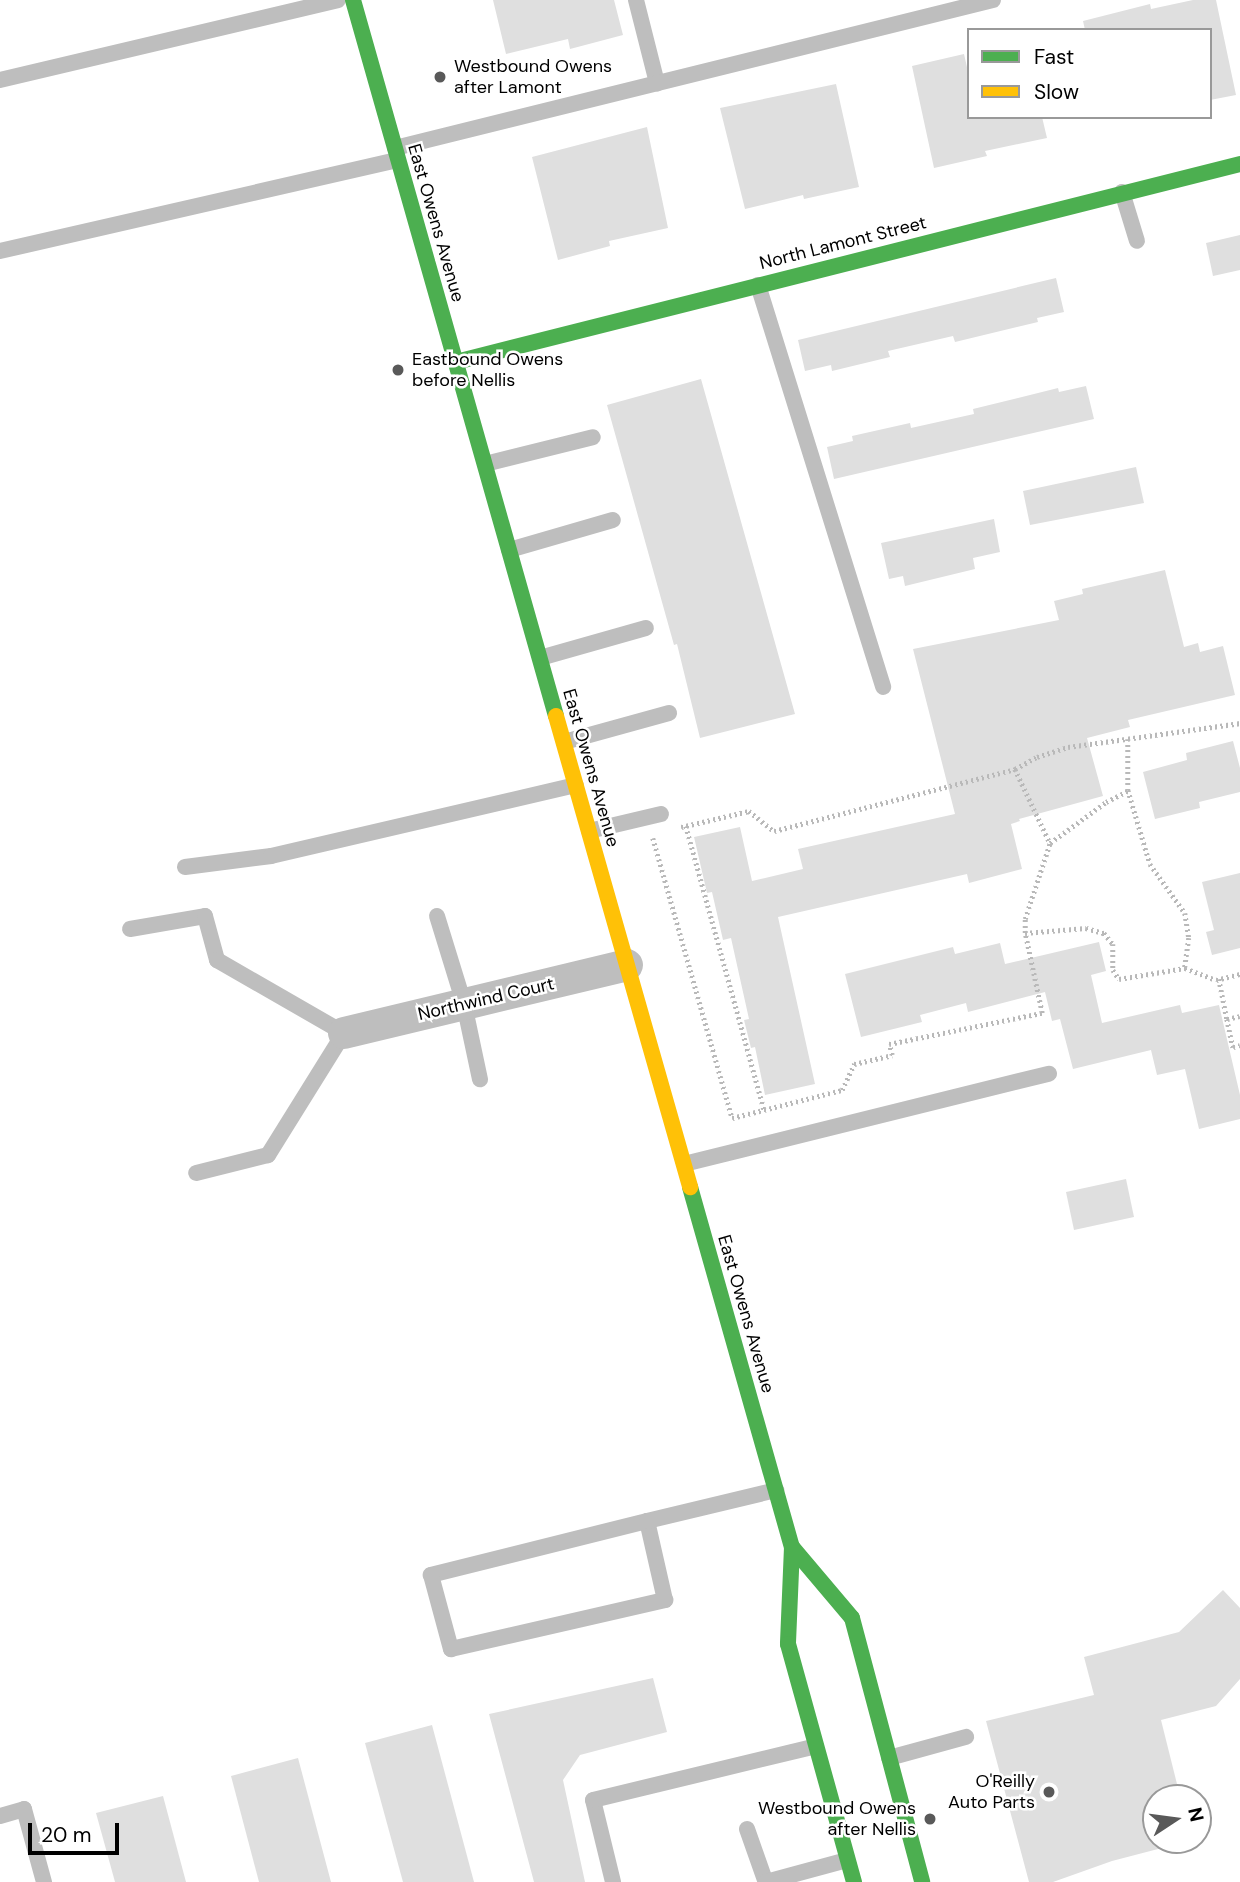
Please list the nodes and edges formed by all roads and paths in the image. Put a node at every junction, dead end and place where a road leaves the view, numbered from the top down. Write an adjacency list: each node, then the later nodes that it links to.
1 (338, 0): 5 (lane)
2 (353, 0): 7 (main road, East Owens Avenue)
3 (636, 0): 6 (lane)
4 (993, 0): 6 (lane)
5 (0, 80)
6 (657, 83): 7 (lane)
7 (397, 154): 11 (lane); 13 (main road, East Owens Avenue)
8 (1240, 164): 9 (main road, North Lamont Street)
9 (1122, 192): 10 (lane); 12 (main road, North Lamont Street)
10 (1137, 241)
11 (0, 251)
12 (758, 285): 13 (main road, North Lamont Street); 20 (lane)
13 (456, 362): 15 (main road, East Owens Avenue)
14 (593, 437): 15 (lane)
15 (485, 464): 17 (main road, East Owens Avenue)
16 (613, 520): 17 (lane)
17 (509, 550): 19 (main road, East Owens Avenue)
18 (646, 628): 19 (lane)
19 (540, 658): 24 (main road, East Owens Avenue)
20 (883, 687)
21 (669, 713): 24 (lane)
22 (1240, 723): 23 (path)
23 (1128, 739): 25 (path); 27 (path)
24 (564, 742): 26 (main road, East Owens Avenue)
25 (1016, 769): 29 (path); 33 (path)
26 (576, 785): 31 (main road, East Owens Avenue); 34 (lane)
27 (1128, 791): 33 (path); 39 (path)
28 (661, 814): 31 (lane)
29 (686, 826): 30 (path); 49 (path)
30 (675, 829)
31 (589, 831): 38 (main road, East Owens Avenue)
32 (663, 832): 49 (path)
33 (1050, 844): 37 (path)
34 (185, 867)
35 (437, 916): 42 (lane)
36 (130, 929): 45 (lane)
37 (1025, 933): 39 (path); 49 (path)
38 (627, 965): 42 (street, Northwind Court); 50 (main road, East Owens Avenue)
39 (1185, 968): 41 (path)
40 (1240, 974): 41 (path)
41 (1219, 979): 44 (path)
42 (464, 1004): 45 (street, Northwind Court); 48 (lane)
43 (1240, 1016): 44 (path)
44 (1227, 1019): 46 (path)
45 (344, 1033): 51 (lane)
46 (1240, 1045)
47 (1049, 1074): 50 (lane)
48 (480, 1079)
49 (764, 1110)
50 (684, 1164): 52 (main road, East Owens Avenue)
51 (196, 1173)
52 (776, 1490): 53 (lane); 54 (main road, East Owens Avenue)
53 (647, 1521): 53 (lane)
54 (792, 1547): 56 (main road, East Owens Avenue); 57 (main road, East Owens Avenue)
55 (966, 1737): 57 (lane)
56 (816, 1746): 60 (main road, East Owens Avenue); 63 (lane)
57 (889, 1758): 65 (main road, East Owens Avenue)
58 (0, 1816): 62 (lane)
59 (747, 1829): 61 (lane)
60 (847, 1860): 61 (lane); 64 (main road, East Owens Avenue)
61 (766, 1881)
62 (44, 1882)
63 (613, 1882)
64 (853, 1882)
65 (922, 1882)

